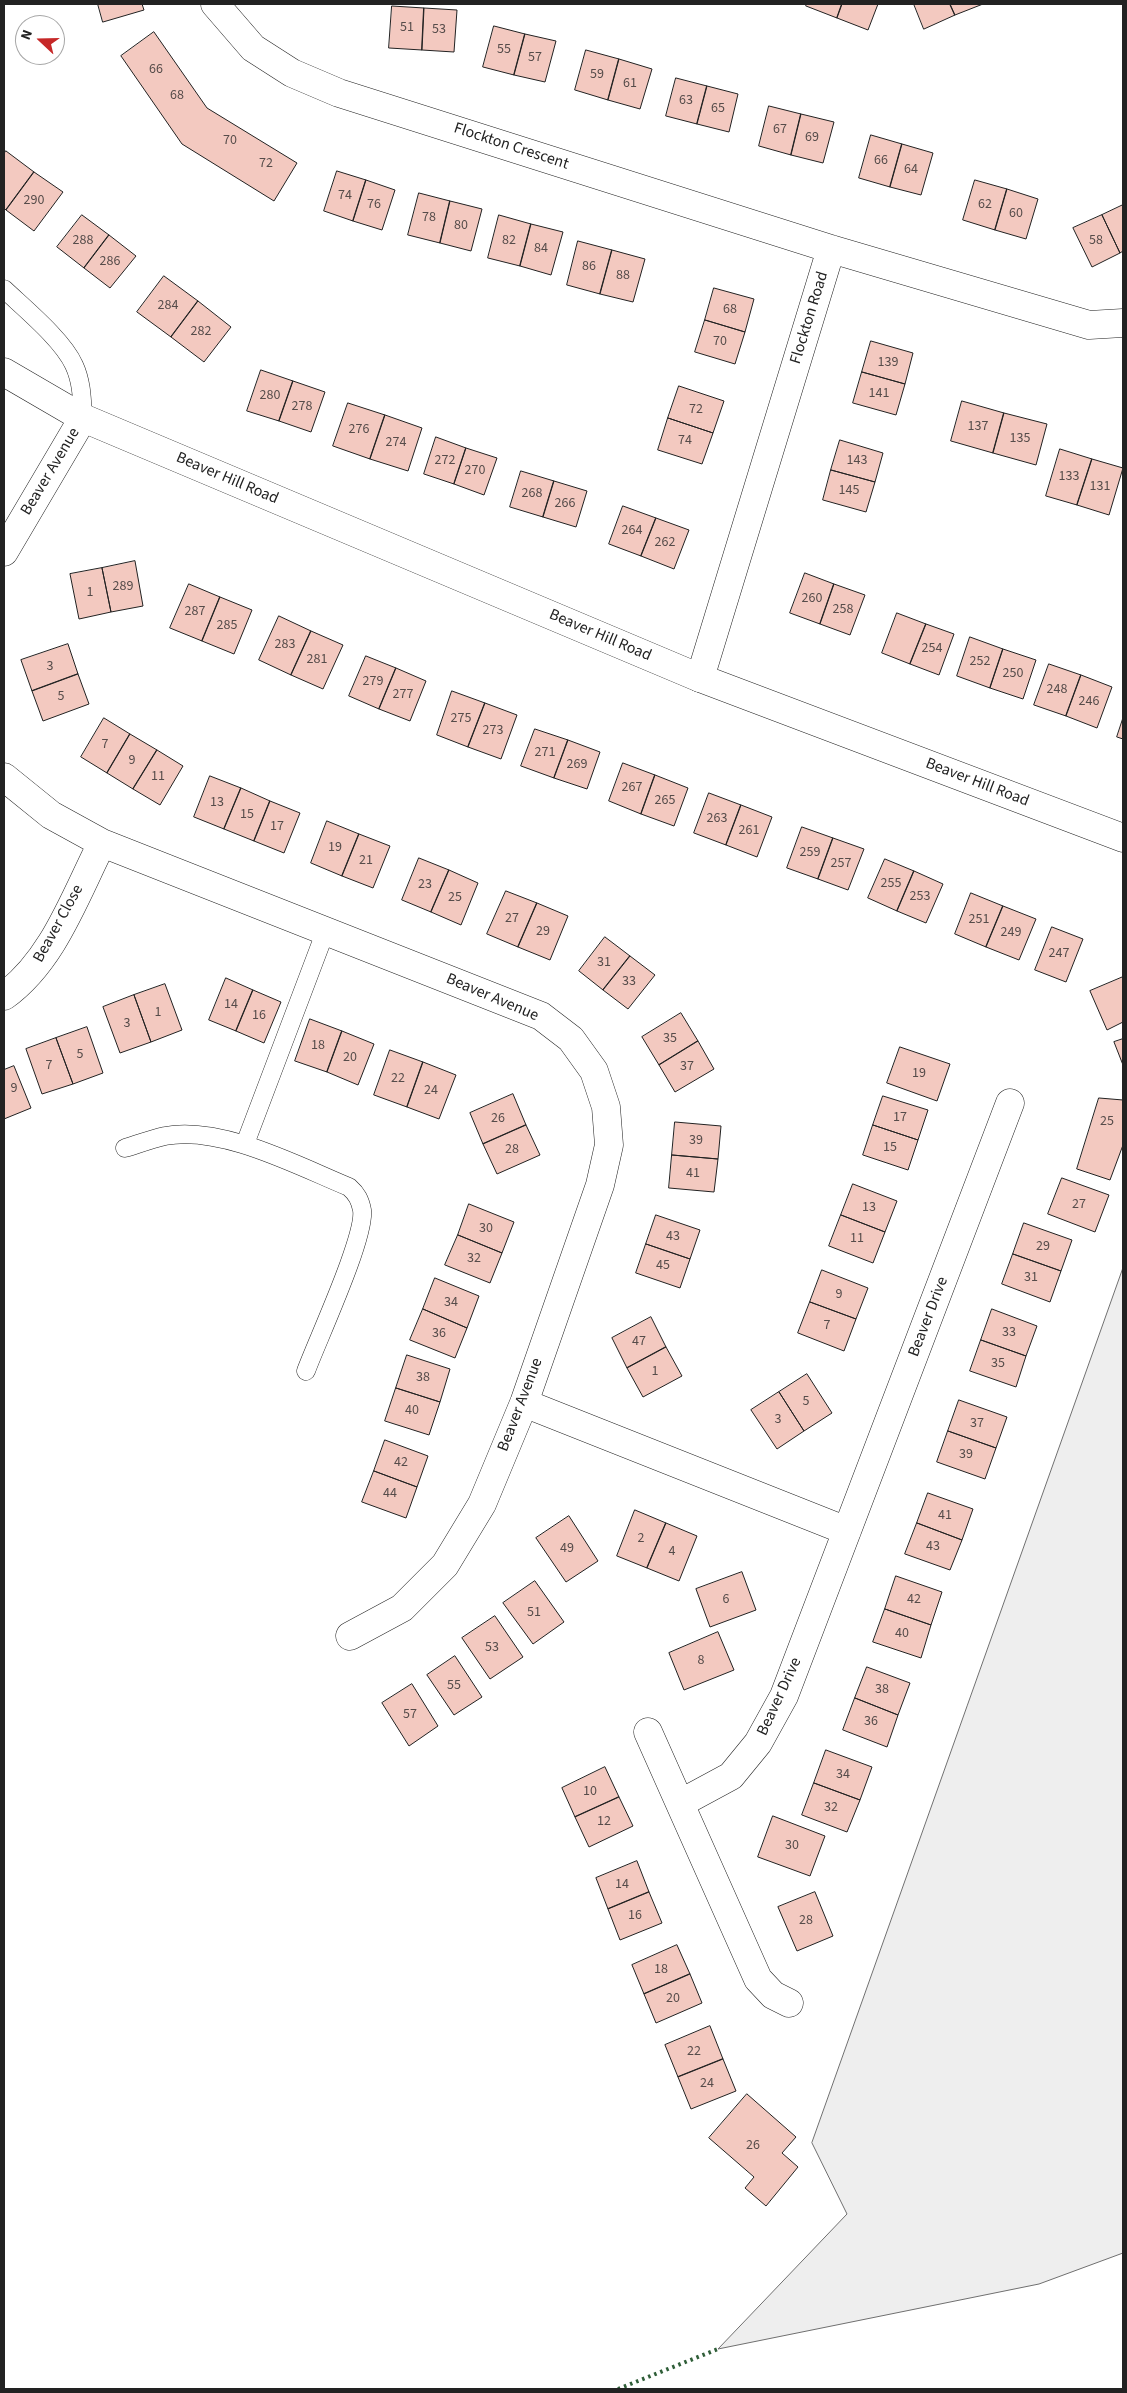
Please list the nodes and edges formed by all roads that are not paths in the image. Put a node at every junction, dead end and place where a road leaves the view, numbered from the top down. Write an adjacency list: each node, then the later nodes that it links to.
1 (215, 4): 2 (street, Flockton Crescent)
2 (831, 249): 4 (street); 8 (street, Flockton Road)
3 (4, 289): 6 (lane)
4 (1123, 323)
5 (4, 372): 6 (street, Beaver Hill Road)
6 (83, 418): 7 (street, Beaver Avenue); 8 (street, Beaver Hill Road)
7 (4, 552)
8 (700, 678): 10 (street, Beaver Hill Road)
9 (4, 777): 11 (street, Beaver Avenue)
10 (1123, 838)
11 (102, 843): 12 (street, Beaver Avenue); 13 (street, Beaver Close)
12 (326, 930): 15 (lane); 18 (street, Beaver Avenue)
13 (4, 996)
14 (1010, 1103): 19 (street, Beaver Drive)
15 (245, 1144): 16 (lane); 17 (lane)
16 (124, 1148)
17 (306, 1371)
18 (524, 1403): 19 (street); 20 (street, Beaver Avenue)
19 (848, 1531): 22 (street, Beaver Drive)
20 (350, 1636)
21 (648, 1732): 22 (street)
22 (681, 1803): 23 (street)
23 (789, 2003)

